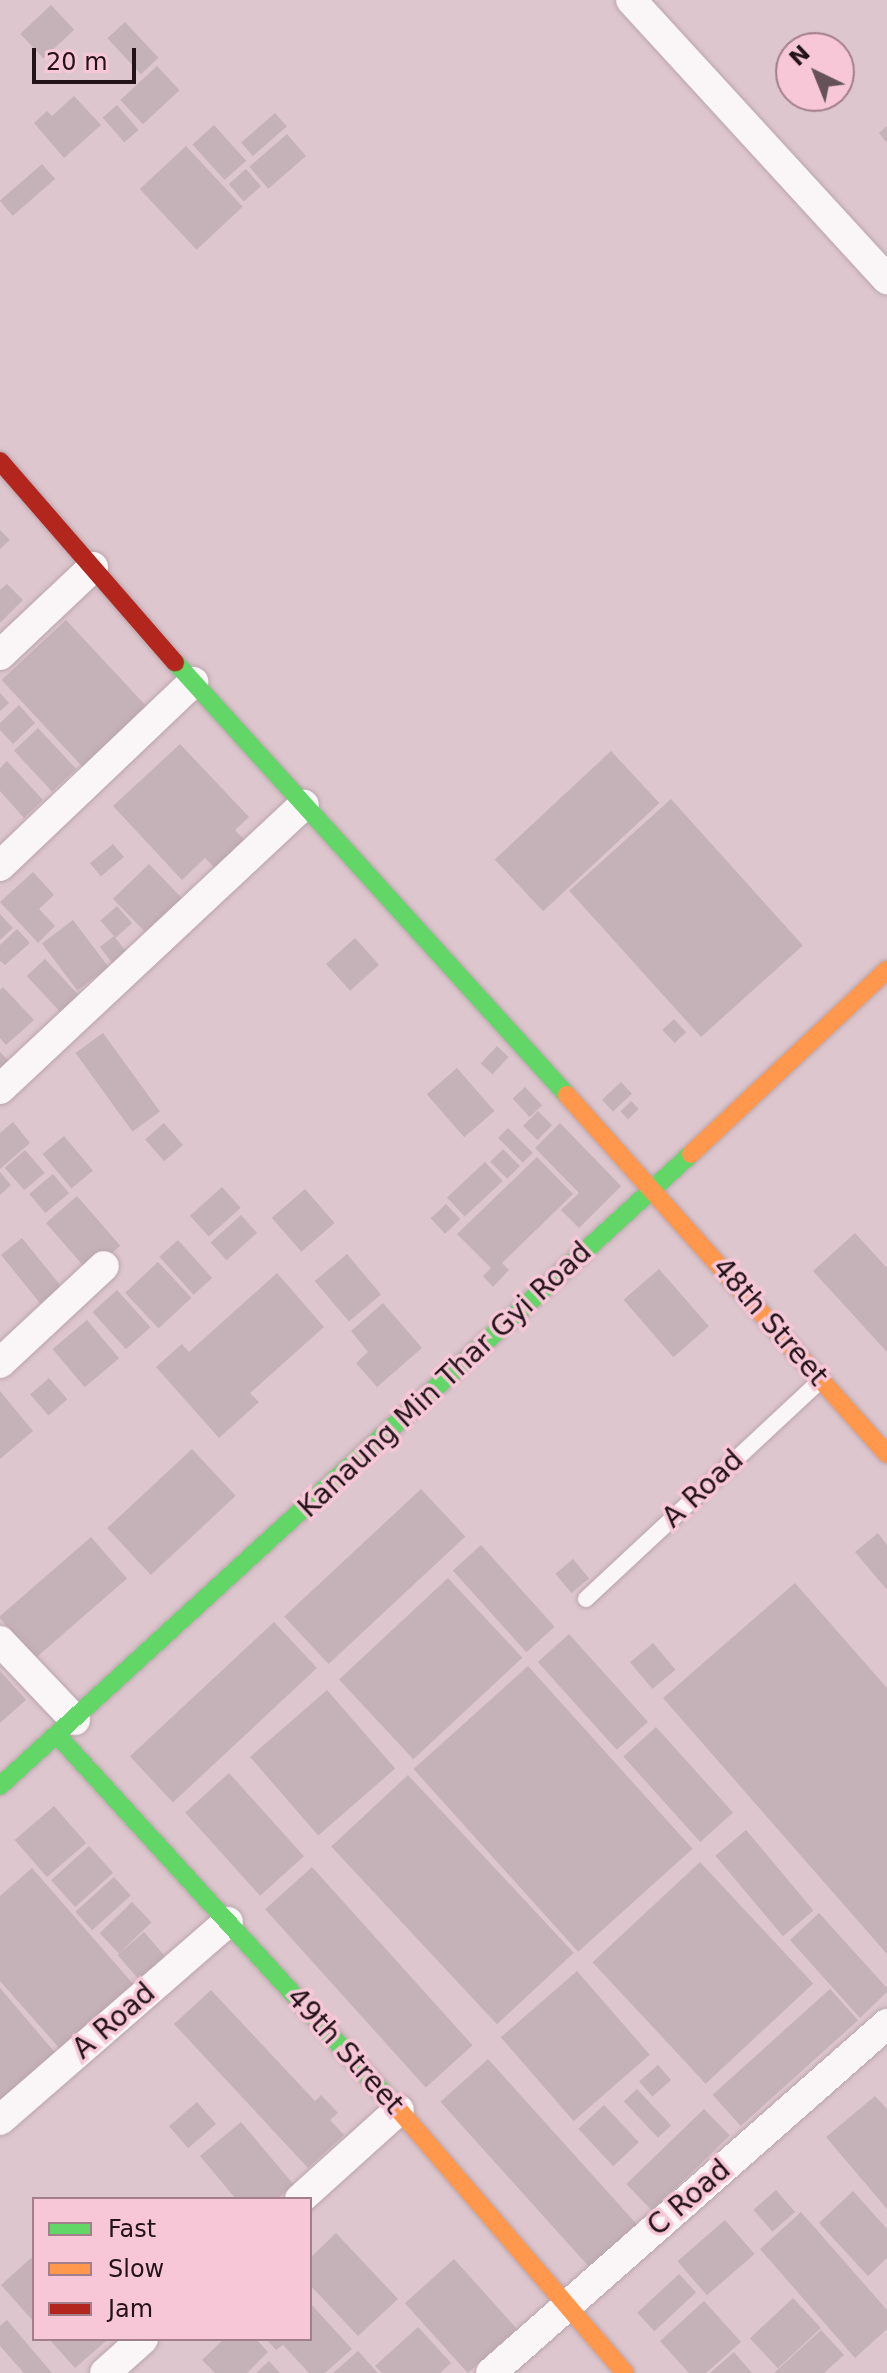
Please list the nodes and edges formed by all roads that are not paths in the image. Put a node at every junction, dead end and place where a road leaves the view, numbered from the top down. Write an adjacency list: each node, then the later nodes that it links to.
1 (631, 0): 2 (street)
2 (887, 279)
3 (0, 461): 4 (street, 48th Street)
4 (93, 567): 5 (street); 6 (street, 48th Street)
5 (0, 655)
6 (193, 682): 7 (street, 48th Street); 8 (street)
7 (304, 805): 10 (street); 11 (street, 48th Street)
8 (0, 866)
9 (887, 970): 11 (street, Kanaung Min Thar Gyi Road)
10 (0, 1089)
11 (653, 1189): 14 (street, 48th Street); 18 (street, Kanaung Min Thar Gyi Road)
12 (104, 1266): 13 (street)
13 (0, 1363)
14 (821, 1380): 15 (street, 48th Street); 16 (lane, A Road)
15 (887, 1454)
16 (586, 1599)
17 (0, 1641): 18 (street)
18 (67, 1728): 19 (street, Kanaung Min Thar Gyi Road); 20 (street, 49th Street)
19 (0, 1786)
20 (228, 1922): 22 (street, 49th Street); 23 (street, A Road)
21 (887, 2024): 25 (street, C Road)
22 (399, 2110): 24 (street); 25 (street, 49th Street)
23 (0, 2120)
24 (302, 2197)
25 (565, 2307): 28 (street, C Road); 29 (street, 49th Street)
26 (141, 2341): 27 (street)
27 (105, 2373)
28 (491, 2373)
29 (625, 2373)

